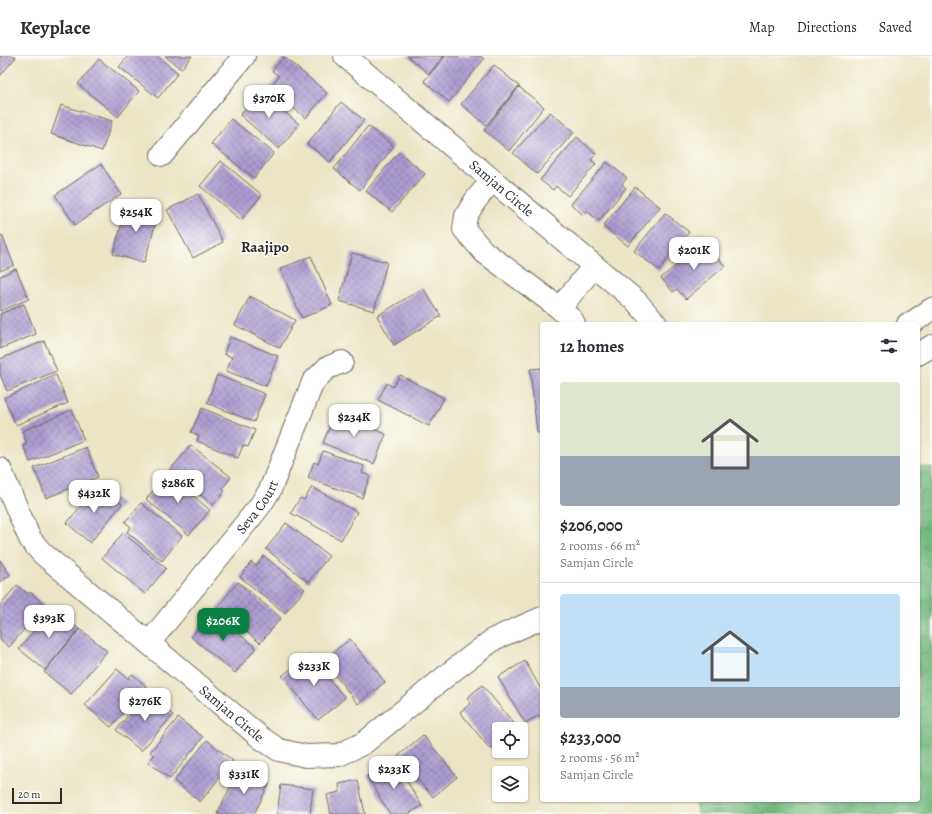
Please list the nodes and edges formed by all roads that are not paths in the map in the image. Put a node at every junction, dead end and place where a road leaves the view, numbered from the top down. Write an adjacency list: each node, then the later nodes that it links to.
1 (244, 56): 3 (street)
2 (345, 56): 4 (street, Samjan Circle)
3 (162, 155)
4 (492, 180): 5 (street, Samjan Circle); 6 (street)
5 (594, 266): 6 (street); 9 (street, Samjan Circle)
6 (560, 308): 8 (street)
7 (932, 309): 10 (street)
8 (573, 322)
9 (654, 322)
10 (913, 322)
11 (932, 346): 12 (street)
12 (920, 353)
13 (342, 362): 16 (street, Seva Court)
14 (0, 469): 16 (street, Samjan Circle)
15 (540, 619): 16 (street, Samjan Circle)
16 (148, 643)

